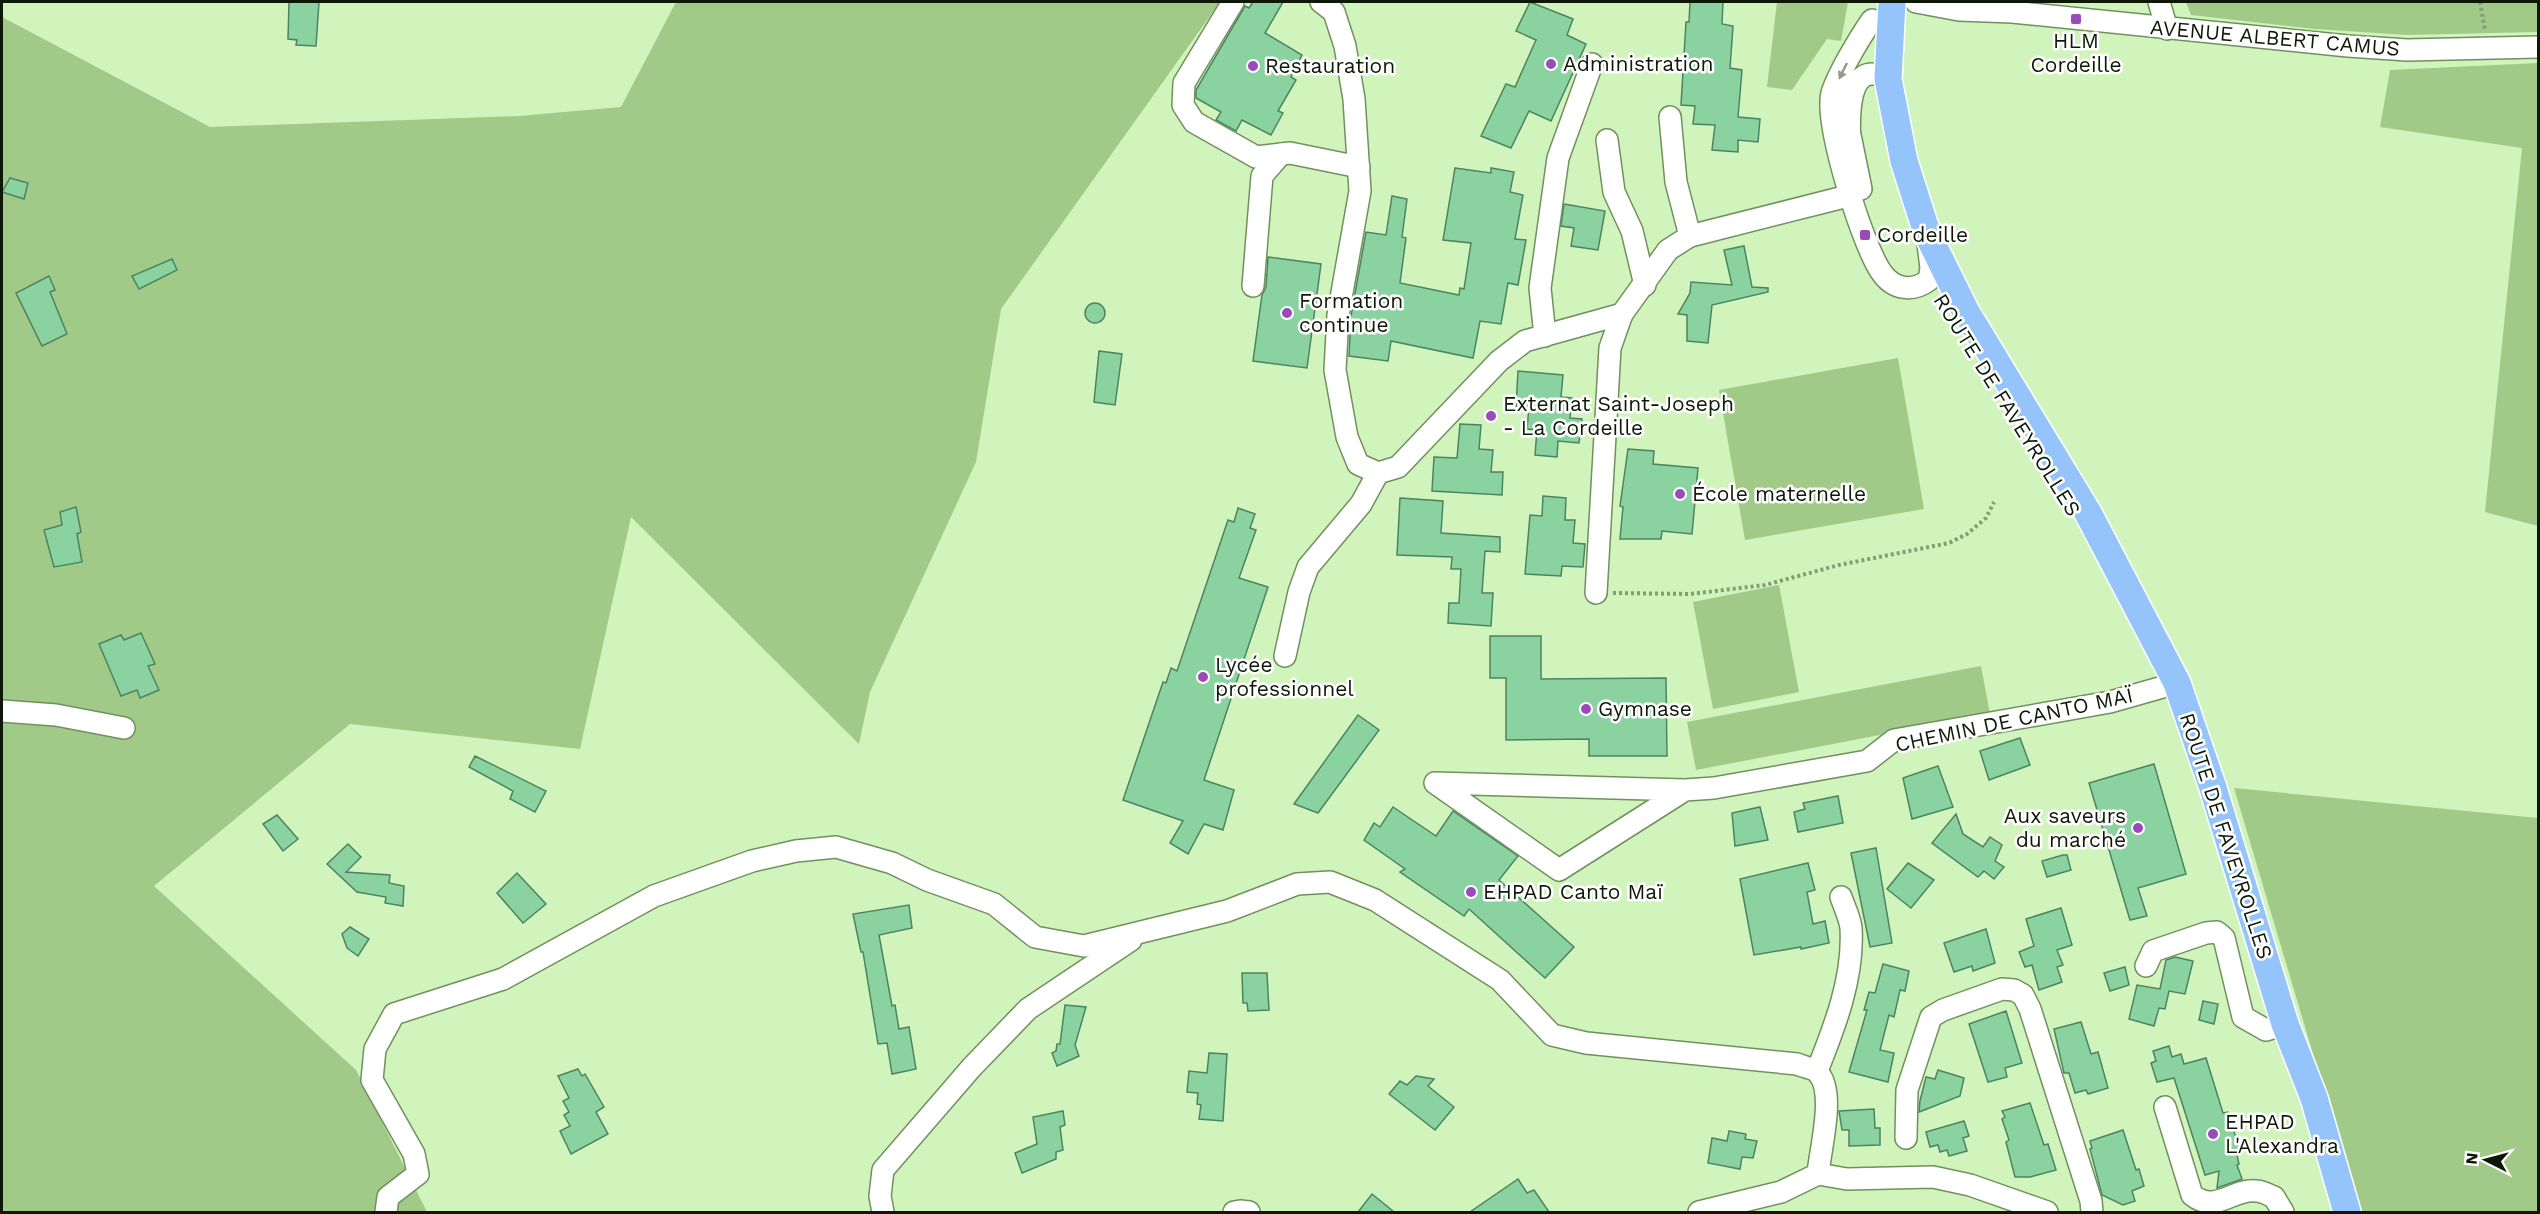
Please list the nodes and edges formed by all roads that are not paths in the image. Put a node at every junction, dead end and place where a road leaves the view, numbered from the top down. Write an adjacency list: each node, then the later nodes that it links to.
1 (1233, 2): 14 (street)
2 (1321, 2): 15 (street)
3 (1916, 2): 5 (street, AVENUE ALBERT CAMUS)
4 (2159, 2): 7 (street)
5 (2003, 7): 7 (street, AVENUE ALBERT CAMUS)
6 (1882, 11): 10 (main road, ROUTE DE FAVEYROLLES); 16 (street, one-way to 16)
7 (2167, 29): 8 (street, AVENUE ALBERT CAMUS)
8 (2538, 47)
9 (1592, 64): 24 (street)
10 (1879, 76): 12 (street); 17 (main road, ROUTE DE FAVEYROLLES); 19 (main road, ROUTE DE FAVEYROLLES)
11 (1670, 117): 18 (street)
12 (1850, 135): 16 (street); 22 (street)
13 (1607, 140): 20 (street)
14 (1281, 154): 15 (street); 21 (street)
15 (1359, 167): 25 (street)
16 (1852, 195): 18 (street); 22 (street)
17 (1927, 233): 19 (street); 26 (main road, ROUTE DE FAVEYROLLES)
18 (1690, 236): 20 (street)
19 (1929, 280): 22 (street); 26 (main road, ROUTE DE FAVEYROLLES)
20 (1645, 285): 23 (street)
21 (1253, 286)
22 (1901, 287)
23 (1622, 314): 24 (street); 27 (street)
24 (1545, 336): 25 (street)
25 (1377, 473): 28 (street)
26 (2109, 556): 29 (main road, ROUTE DE FAVEYROLLES)
27 (1596, 593)
28 (1286, 656)
29 (2177, 683): 32 (street, CHEMIN DE CANTO MAÏ); 36 (main road, ROUTE DE FAVEYROLLES)
30 (2, 711): 31 (street)
31 (124, 728)
32 (1685, 790): 32 (street, CHEMIN DE CANTO MAÏ)
33 (1841, 897): 37 (street)
34 (1144, 932): 37 (street); 42 (street); 43 (street)
35 (2146, 966): 36 (street)
36 (2285, 1024): 50 (main road, ROUTE DE FAVEYROLLES)
37 (1817, 1071): 40 (street)
38 (2165, 1107): 49 (street)
39 (1906, 1138): 48 (street)
40 (1818, 1174): 41 (street); 47 (street)
41 (1763, 1204): 46 (street)
42 (386, 1212)
43 (883, 1212)
44 (1234, 1212): 45 (street)
45 (1249, 1212)
46 (1699, 1212)
47 (2048, 1212)
48 (2092, 1212)
49 (2283, 1212)
50 (2339, 1212)

